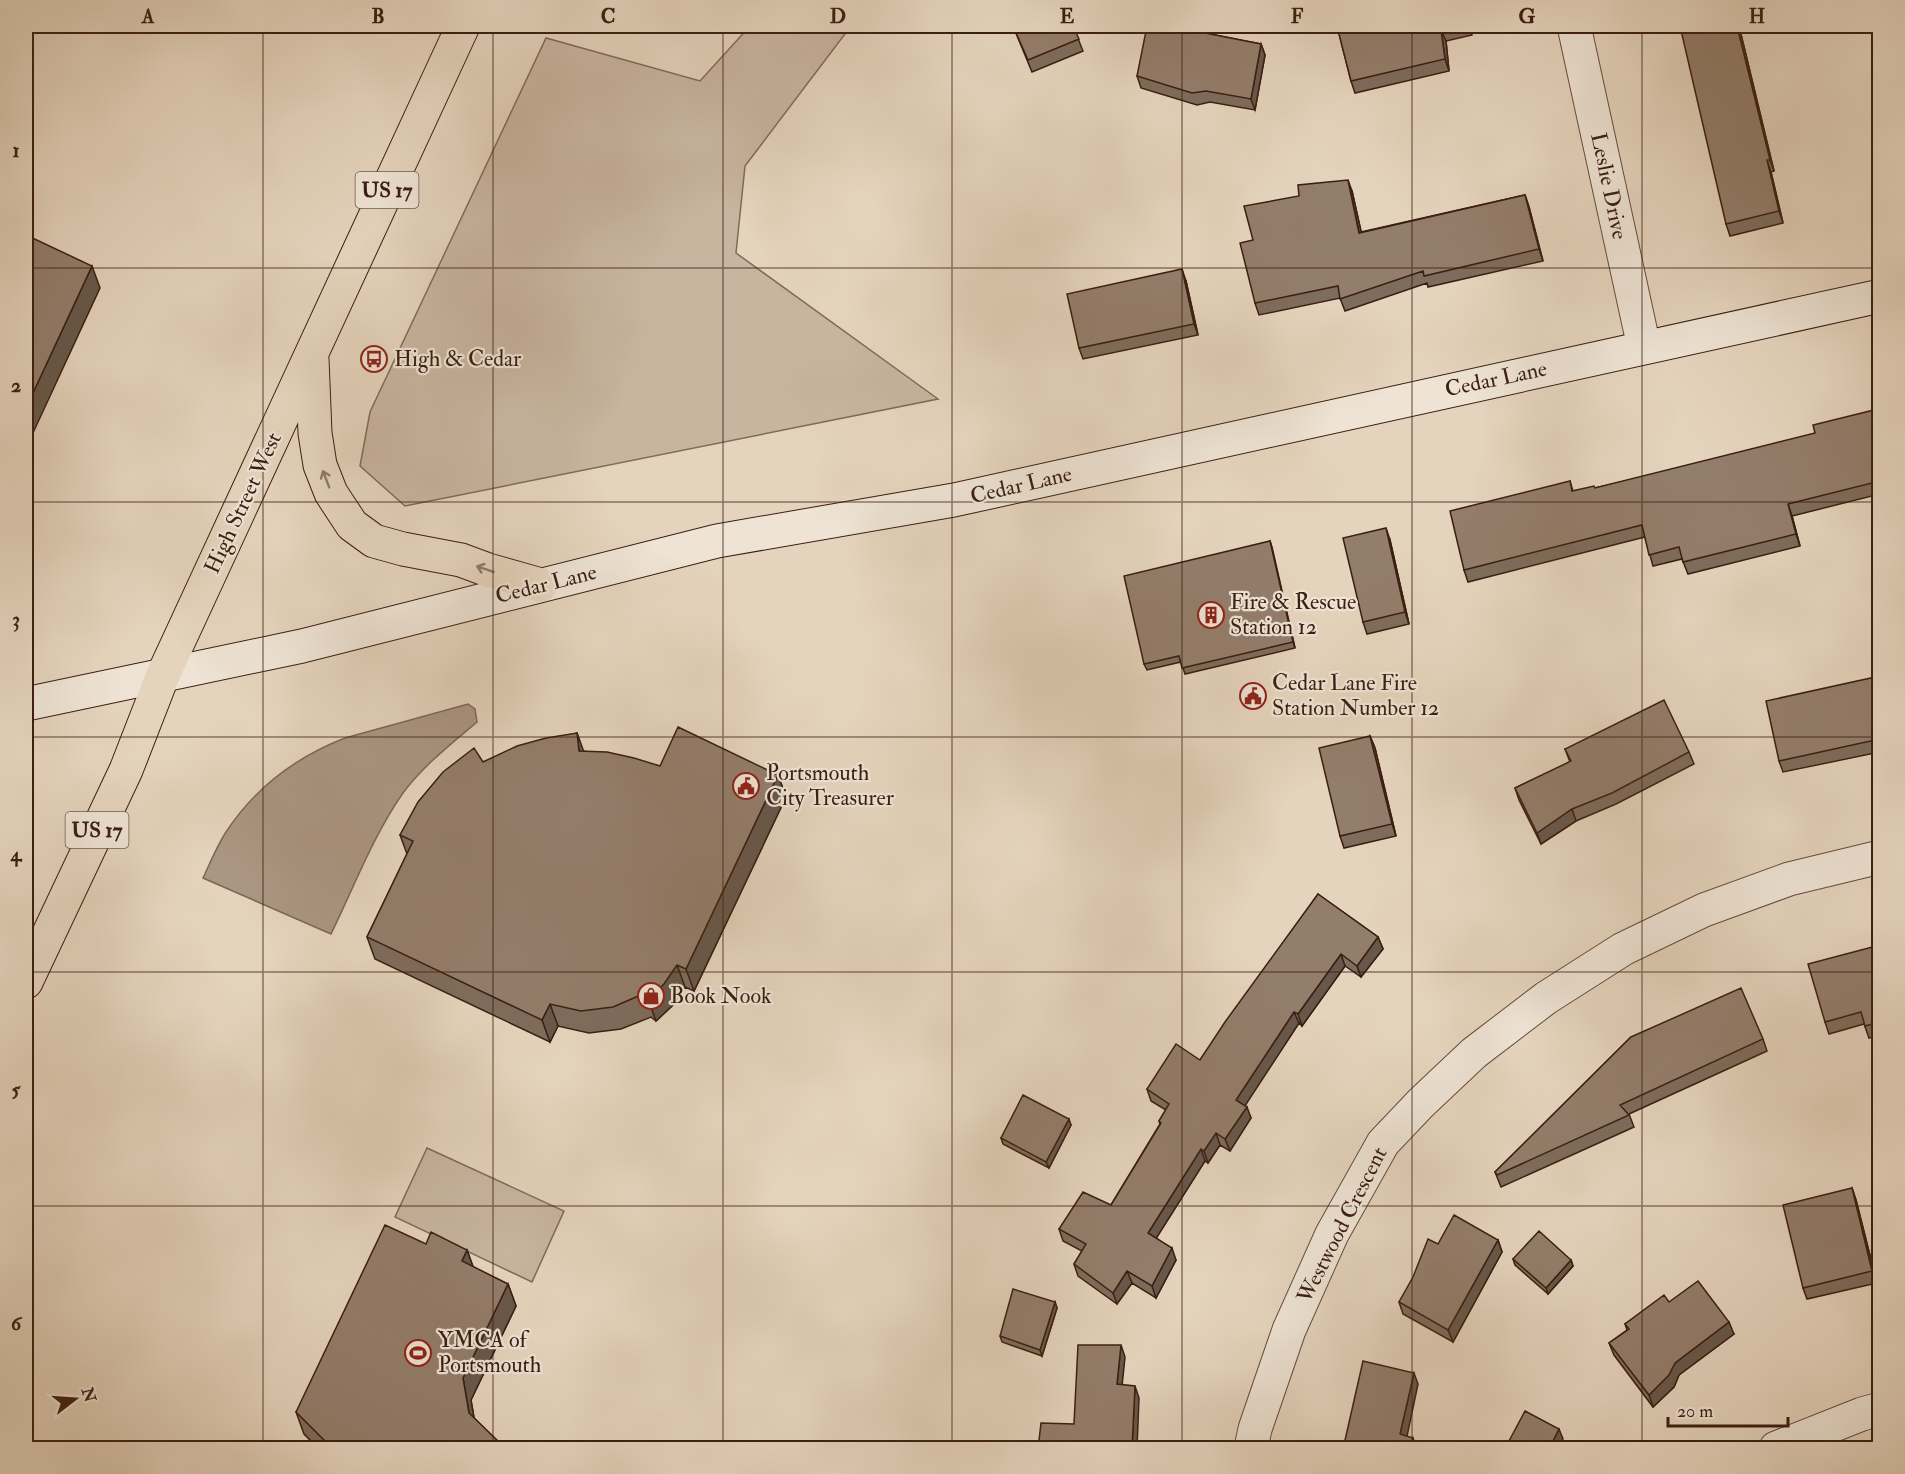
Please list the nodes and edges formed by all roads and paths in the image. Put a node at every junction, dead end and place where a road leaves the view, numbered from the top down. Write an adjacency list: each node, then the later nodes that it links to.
1 (463, 26): 5 (main road, High Street West / US 17)
2 (1574, 26): 4 (main road, Leslie Drive)
3 (1880, 296): 4 (main road, Cedar Lane)
4 (1644, 346): 6 (main road, Cedar Lane)
5 (312, 354): 6 (main road, one-way to 5); 7 (main road, High Street West / US 17)
6 (541, 585): 7 (main road, Cedar Lane)
7 (164, 675): 8 (main road, Cedar Lane); 10 (main road, High Street West / US 17)
8 (26, 704)
9 (1880, 857): 12 (main road, Westwood Crescent)
10 (26, 982)
11 (1880, 1409): 13 (main road)
12 (1251, 1449)
13 (1776, 1449)

